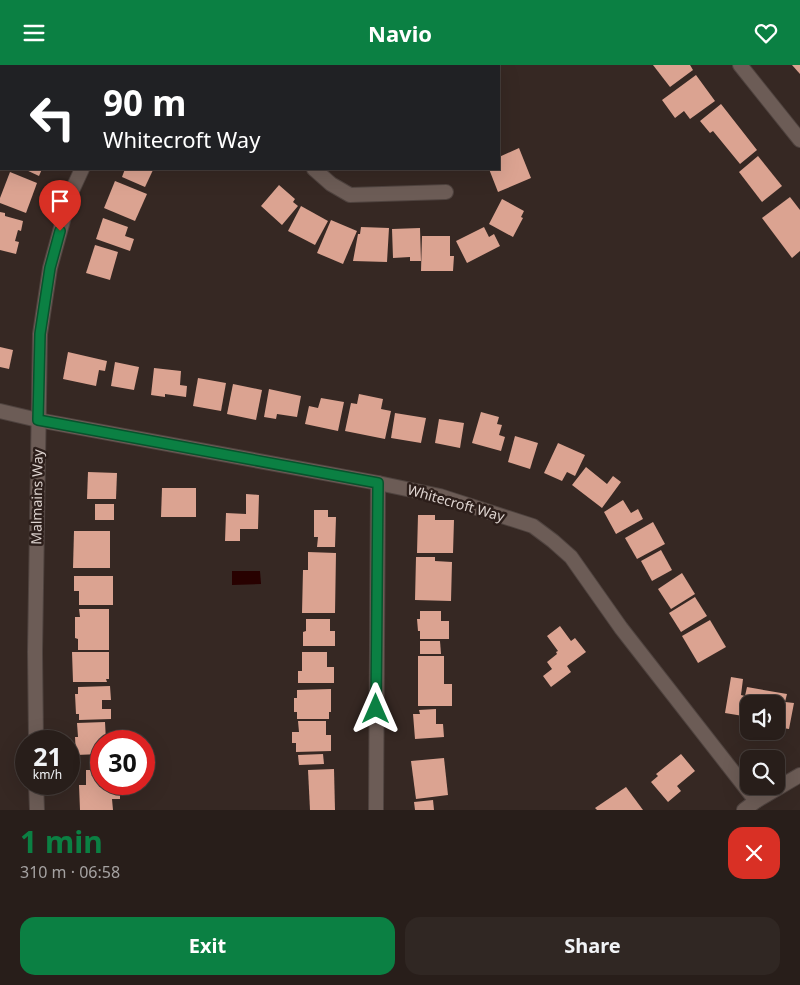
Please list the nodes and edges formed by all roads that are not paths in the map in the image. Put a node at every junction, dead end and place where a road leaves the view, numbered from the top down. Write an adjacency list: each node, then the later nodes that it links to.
1 (740, 65): 2 (street)
2 (800, 140)
3 (82, 170): 7 (street, Malmains Way)
4 (315, 170): 5 (street)
5 (446, 192)
6 (0, 411): 7 (street, Whitecroft Way)
7 (38, 420): 8 (street, Whitecroft Way); 9 (street, Malmains Way)
8 (378, 483): 12 (street, Whitecroft Way); 14 (street)
9 (36, 730)
10 (800, 775): 12 (street)
11 (36, 795): 13 (street)
12 (756, 801): 15 (street)
13 (37, 810)
14 (376, 810)
15 (744, 810)

